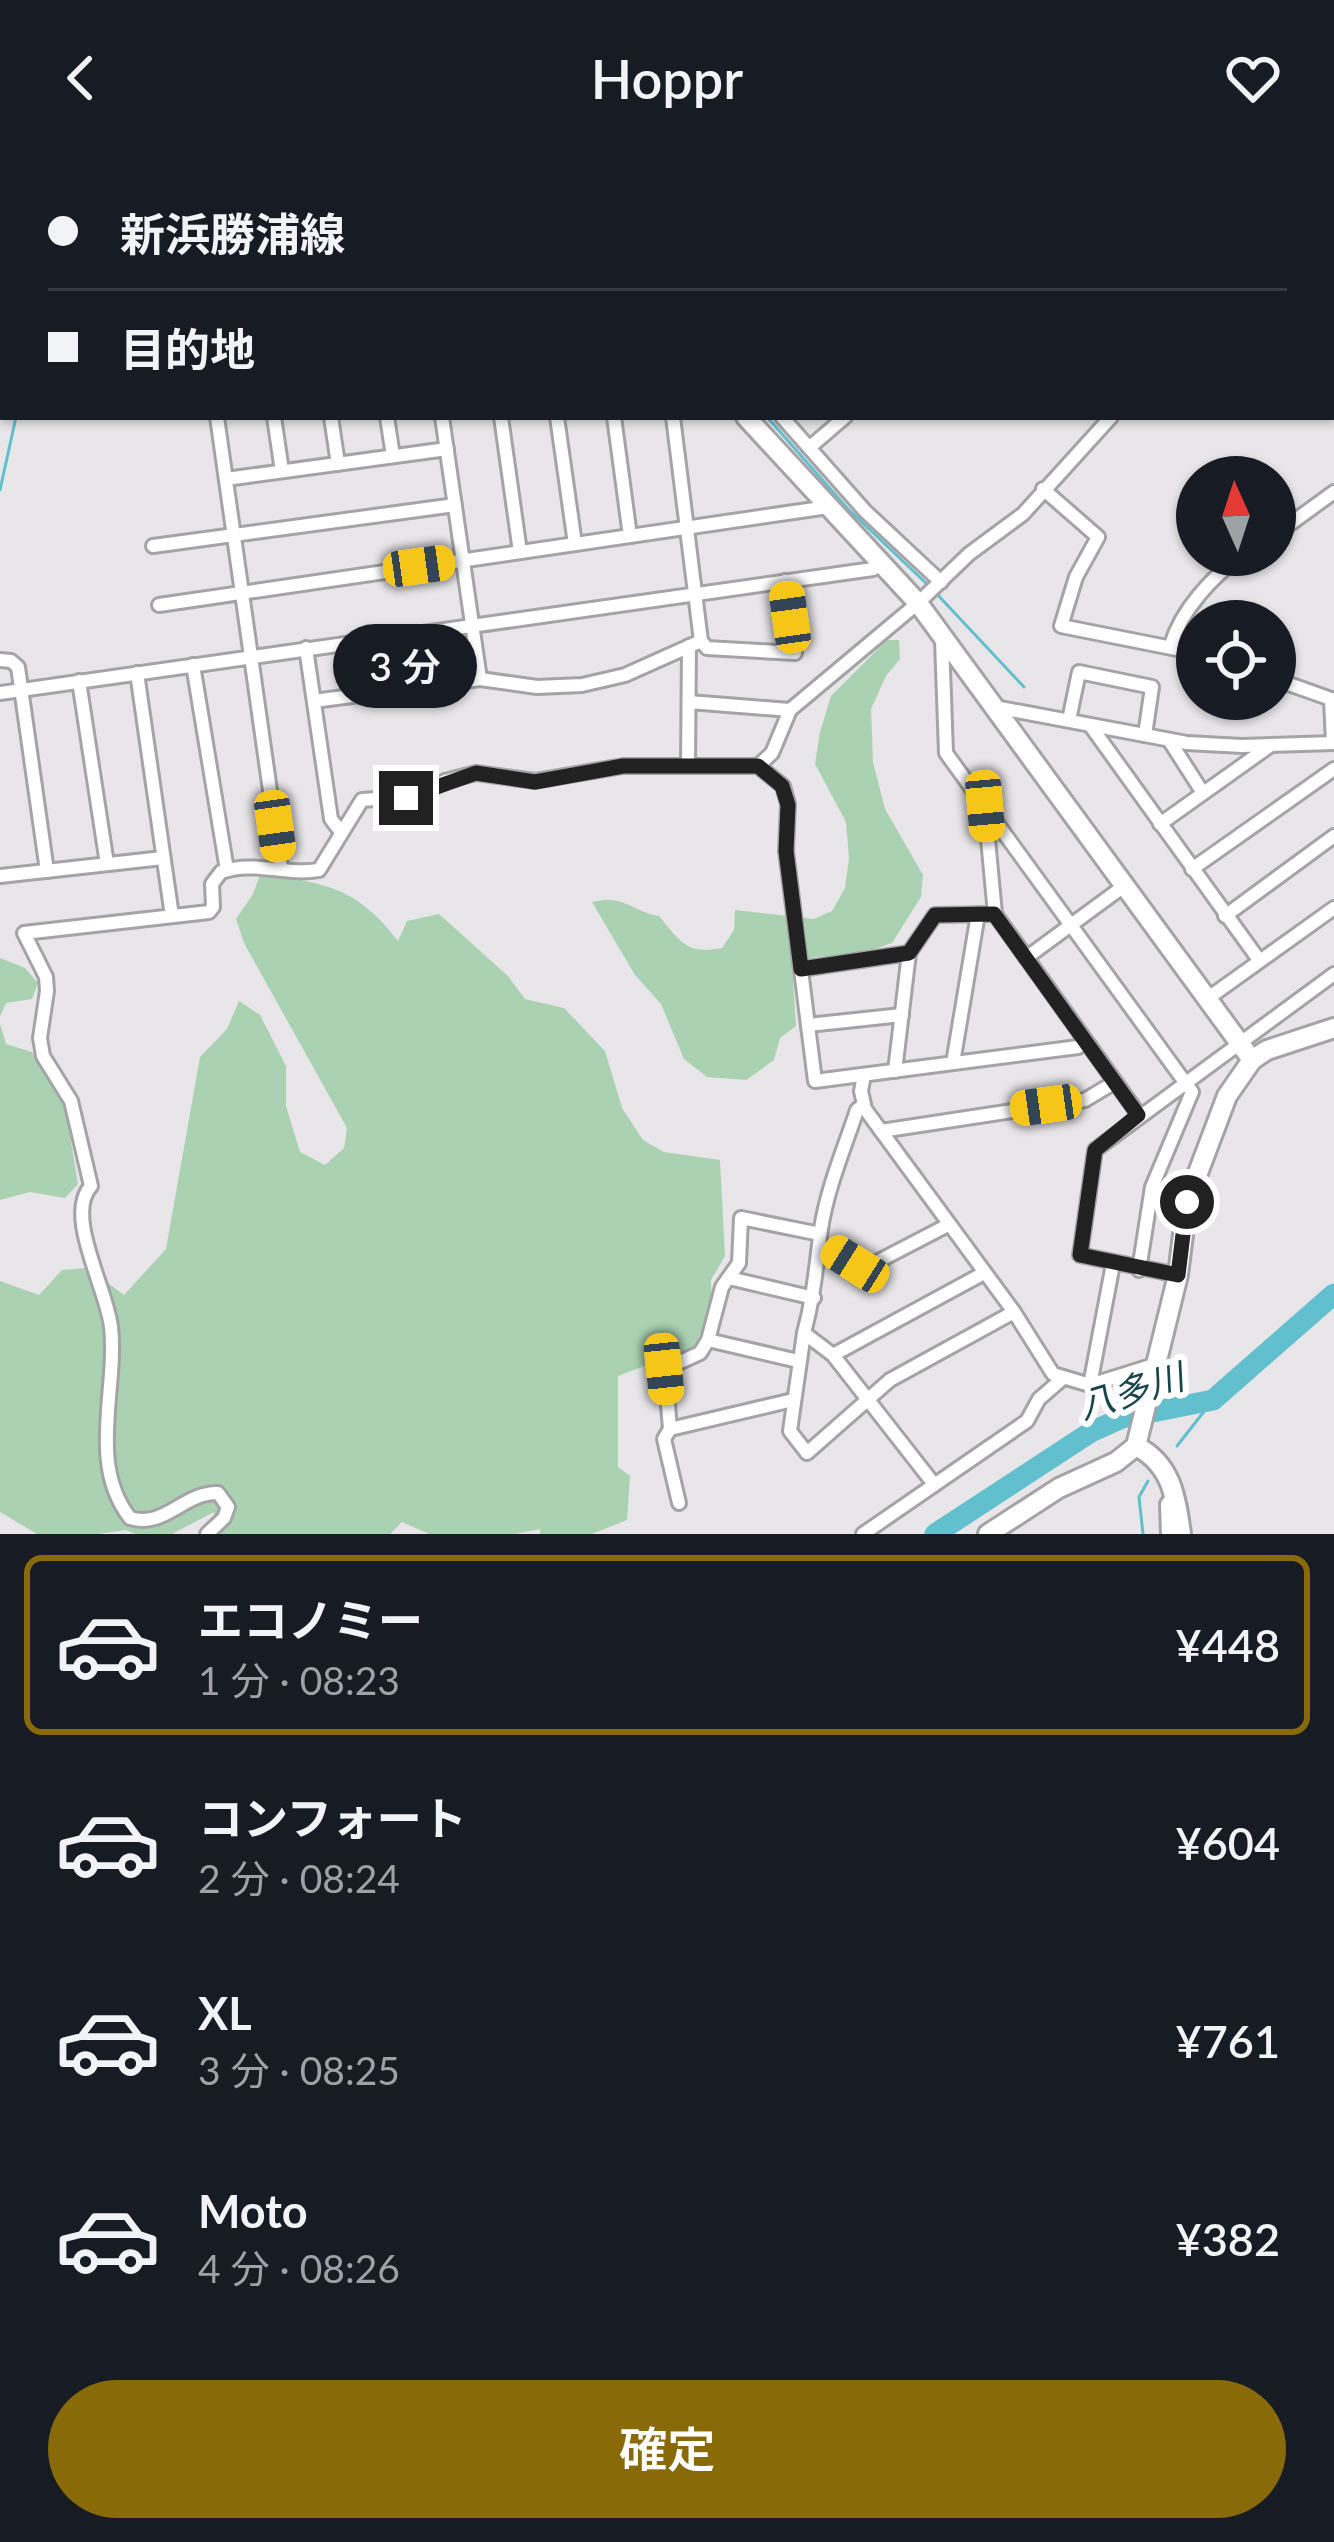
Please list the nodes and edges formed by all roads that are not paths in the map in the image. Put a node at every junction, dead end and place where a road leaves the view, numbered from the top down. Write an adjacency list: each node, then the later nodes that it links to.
1 (218, 420): 19 (street)
2 (274, 420): 18 (street)
3 (332, 420): 17 (street)
4 (387, 420): 16 (street)
5 (442, 420): 15 (street)
6 (501, 420): 30 (street)
7 (557, 420): 28 (street)
8 (614, 420): 27 (street)
9 (673, 420): 25 (street)
10 (749, 420): 23 (street)
11 (785, 420): 14 (street)
12 (841, 420): 14 (street)
13 (1108, 420): 20 (street)
14 (809, 447): 35 (street)
15 (447, 449): 16 (street); 22 (street)
16 (393, 456): 17 (street)
17 (338, 464): 18 (street)
18 (282, 472): 19 (street)
19 (226, 479): 26 (street)
20 (1043, 489): 35 (street); 43 (street)
21 (1334, 492): 24 (street)
22 (455, 505): 26 (street); 31 (street)
23 (828, 507): 25 (street); 32 (street)
24 (1296, 520)
25 (687, 527): 27 (street); 37 (street)
26 (234, 534): 29 (street); 36 (street)
27 (630, 536): 28 (street)
28 (575, 544): 30 (street)
29 (153, 546)
30 (520, 552): 31 (street)
31 (463, 560): 36 (street); 40 (street)
32 (880, 564): 34 (street); 38 (street)
33 (1217, 576): 43 (street)
34 (785, 581): 37 (street); 42 (street)
35 (940, 582): 38 (street)
36 (242, 592): 39 (street); 46 (street)
37 (694, 594): 40 (street); 42 (street)
38 (918, 603): 41 (street); 59 (street)
39 (159, 605)
40 (472, 625): 45 (street); 50 (street)
41 (942, 636): 58 (street); 70 (street)
42 (695, 644): 50 (street); 57 (street)
43 (1172, 645): 44 (street)
44 (1176, 646)
45 (306, 648): 46 (street); 56 (street)
46 (251, 656): 48 (street); 76 (street)
47 (0, 660): 53 (street)
48 (193, 664): 49 (street); 78 (street)
49 (137, 673): 51 (street); 74 (street)
50 (480, 679): 56 (street)
51 (80, 681): 53 (street); 75 (street)
52 (1296, 686): 55 (street)
53 (21, 689): 54 (street); 79 (street)
54 (0, 693)
55 (1333, 699): 64 (street)
56 (314, 701): 72 (street)
57 (688, 702): 59 (street); 66 (street)
58 (994, 706): 60 (street); 81 (street)
59 (790, 710): 67 (street)
60 (1069, 721): 61 (street); 62 (street)
61 (1089, 724): 62 (street); 71 (street)
62 (1144, 735): 63 (street)
63 (1169, 740): 65 (street); 69 (street)
64 (1333, 743): 65 (street)
65 (1271, 745): 69 (street)
66 (688, 766): 67 (street); 72 (street)
67 (758, 766): 91 (street)
68 (1334, 769): 77 (street)
69 (1203, 793): 71 (street)
70 (985, 806): 84 (street); 87 (street)
71 (1160, 824): 77 (street)
72 (340, 832): 76 (street)
73 (1334, 836): 86 (street)
74 (164, 858): 75 (street); 85 (street)
75 (107, 865): 79 (street)
76 (281, 868): 78 (street)
77 (1192, 869): 86 (street)
78 (227, 870): 85 (street)
79 (47, 871): 80 (street)
80 (0, 876)
81 (1124, 886): 87 (street); 93 (street)
82 (1334, 908): 90 (street)
83 (979, 914): 84 (street); 88 (street); 100 (street)
84 (994, 914): 89 (street)
85 (172, 916): 131 (street)
86 (1225, 916): 90 (street)
87 (1071, 925): 89 (street); 104 (street)
88 (909, 953): 91 (street); 94 (street)
89 (1026, 958): 97 (street)
90 (1259, 960): 93 (street)
91 (801, 969): 95 (street)
92 (1334, 974): 98 (street)
93 (1208, 999): 98 (street)
94 (902, 1015): 95 (street); 101 (street)
95 (808, 1025): 102 (street)
96 (1334, 1028): 99 (street)
97 (1086, 1042): 100 (street); 103 (street)
98 (1239, 1043): 99 (street); 104 (street)
99 (1252, 1060): 113 (street)
100 (953, 1063): 101 (street)
101 (895, 1071): 102 (street)
102 (864, 1075): 105 (street)
103 (1115, 1082): 106 (street); 107 (street)
104 (1185, 1082): 106 (street); 111 (street)
105 (863, 1105): 107 (street); 109 (street)
106 (1138, 1115): 110 (street)
107 (880, 1131): 108 (street)
108 (948, 1225): 109 (street); 112 (street)
109 (821, 1240): 114 (street); 115 (street)
110 (1112, 1264): 111 (street); 123 (street)
111 (1139, 1270): 113 (street)
112 (984, 1273): 116 (street); 119 (street)
113 (1178, 1275): 121 (street)
114 (729, 1278): 115 (street); 118 (street)
115 (814, 1298): 117 (street)
116 (1013, 1312): 122 (street); 125 (street)
117 (804, 1333): 119 (street); 120 (street)
118 (708, 1340): 120 (street); 126 (street)
119 (832, 1355): 125 (street)
120 (798, 1361): 124 (street)
121 (1156, 1368): 123 (street); 127 (street)
122 (1062, 1379): 123 (street); 128 (street)
123 (1090, 1385)
124 (793, 1400): 125 (street); 126 (street)
125 (869, 1402): 128 (street)
126 (670, 1429): 130 (street)
127 (1138, 1442): 129 (street); 133 (street)
128 (933, 1484): 132 (street)
129 (1174, 1496): 134 (street); 135 (street)
130 (679, 1503)
131 (207, 1534)
132 (863, 1534)
133 (988, 1534)
134 (1168, 1534)
135 (1180, 1534)

